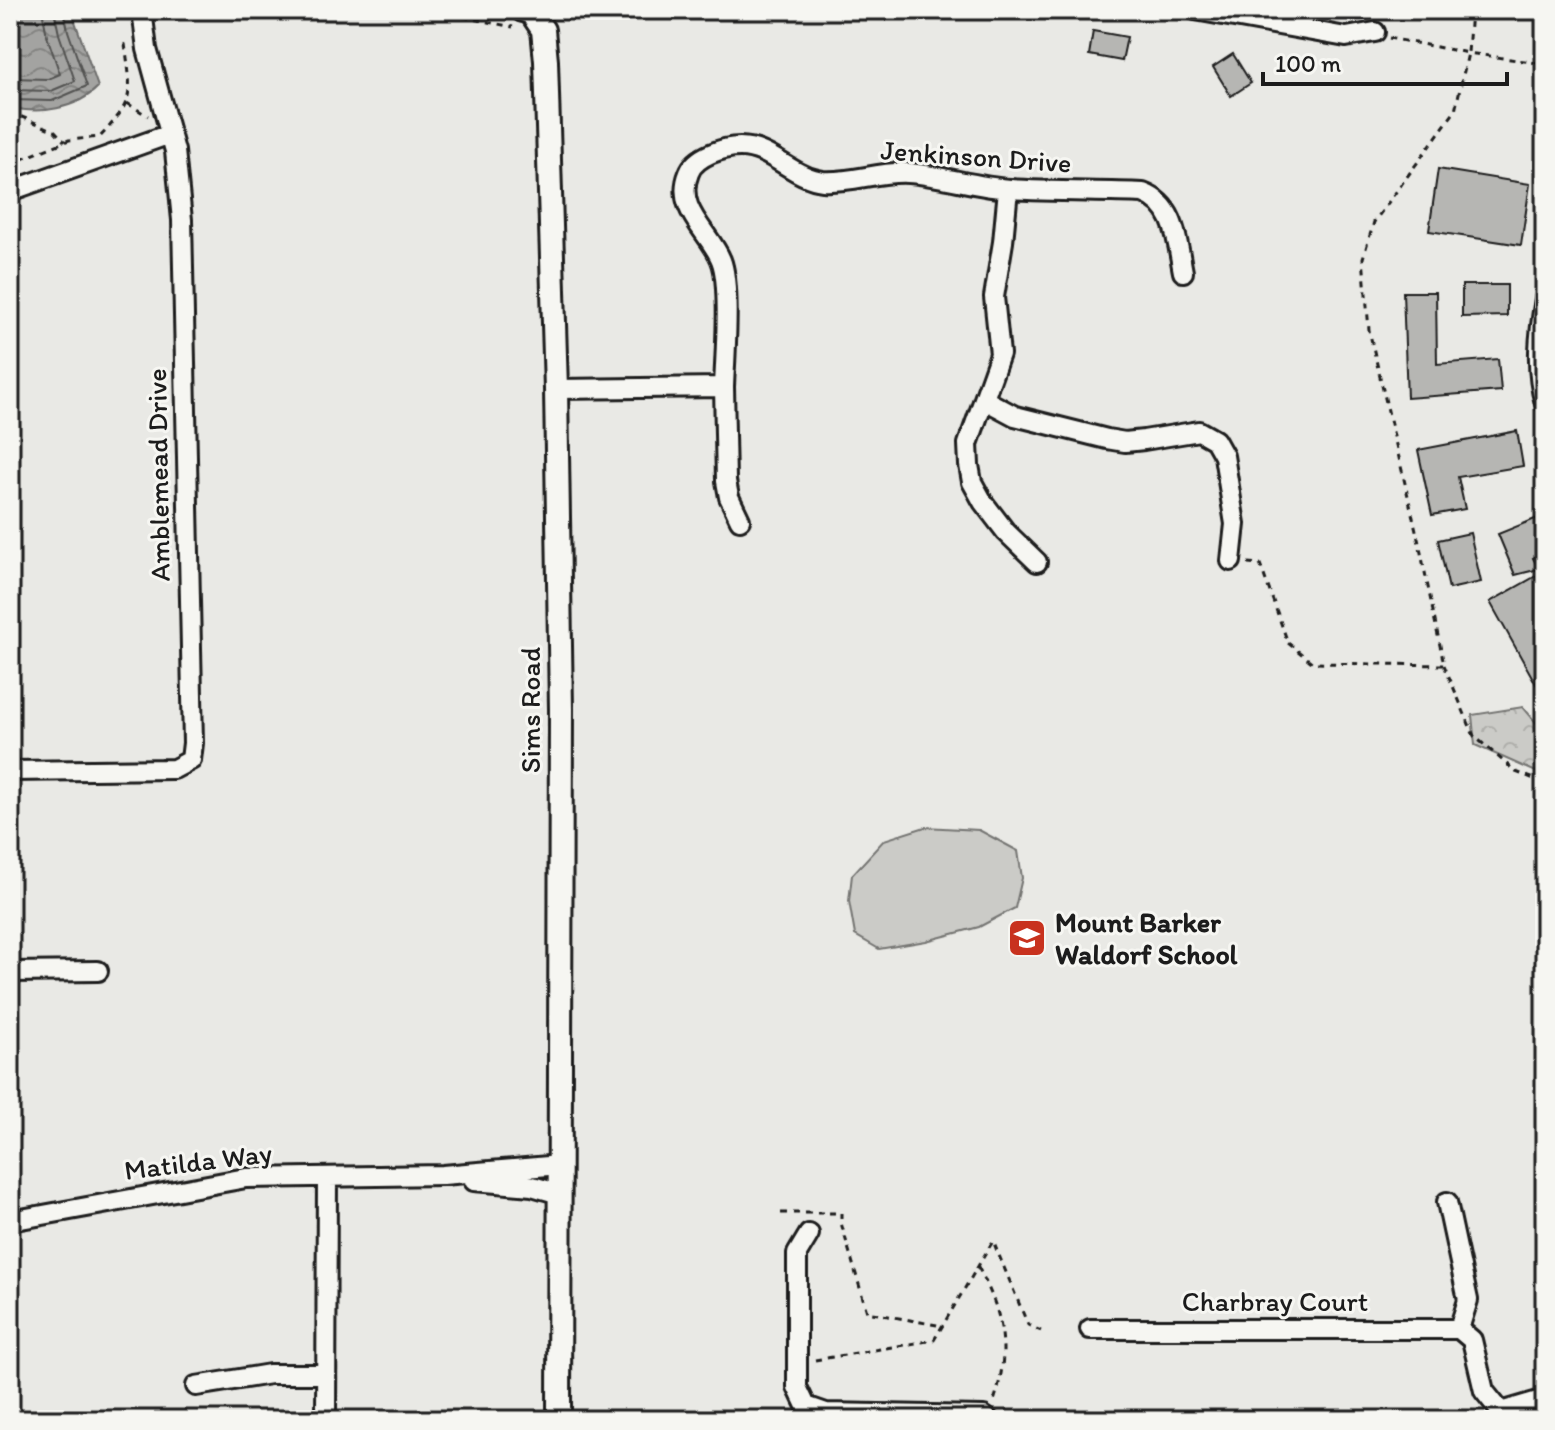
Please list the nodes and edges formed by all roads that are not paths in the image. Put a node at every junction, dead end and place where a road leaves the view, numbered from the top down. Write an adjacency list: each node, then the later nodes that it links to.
1 (142, 10): 6 (street, Amblemead Drive)
2 (1195, 10): 4 (street)
3 (529, 11): 12 (street, Sims Road)
4 (1223, 12): 5 (street)
5 (1375, 32)
6 (162, 137): 8 (street); 18 (street, Amblemead Drive)
7 (1008, 189): 9 (street, Jenkinson Drive); 11 (street, Jenkinson Drive); 13 (street)
8 (10, 191)
9 (1183, 272)
10 (1545, 299): 14 (street)
11 (724, 387): 12 (street); 15 (street, Jenkinson Drive)
12 (556, 389): 21 (street, Sims Road)
13 (985, 400): 16 (street); 17 (street)
14 (1545, 403)
15 (740, 520)
16 (1231, 561)
17 (1037, 562)
18 (10, 771)
19 (98, 971): 20 (street)
20 (10, 972)
21 (560, 1165): 22 (street, Matilda Way); 24 (street, Sims Road)
22 (443, 1175): 23 (street, Matilda Way); 24 (street, Matilda Way)
23 (327, 1177): 26 (street, Matilda Way); 30 (street)
24 (560, 1194): 37 (street, Sims Road)
25 (1447, 1202): 29 (street)
26 (10, 1221)
27 (809, 1234): 33 (street)
28 (1090, 1329): 29 (street, Charbray Court)
29 (1459, 1329): 35 (street)
30 (326, 1374): 31 (street); 36 (street)
31 (196, 1386)
32 (1545, 1399): 35 (street)
33 (826, 1413): 34 (street); 38 (street)
34 (990, 1413)
35 (1499, 1416)
36 (326, 1420)
37 (559, 1420)
38 (806, 1420)

